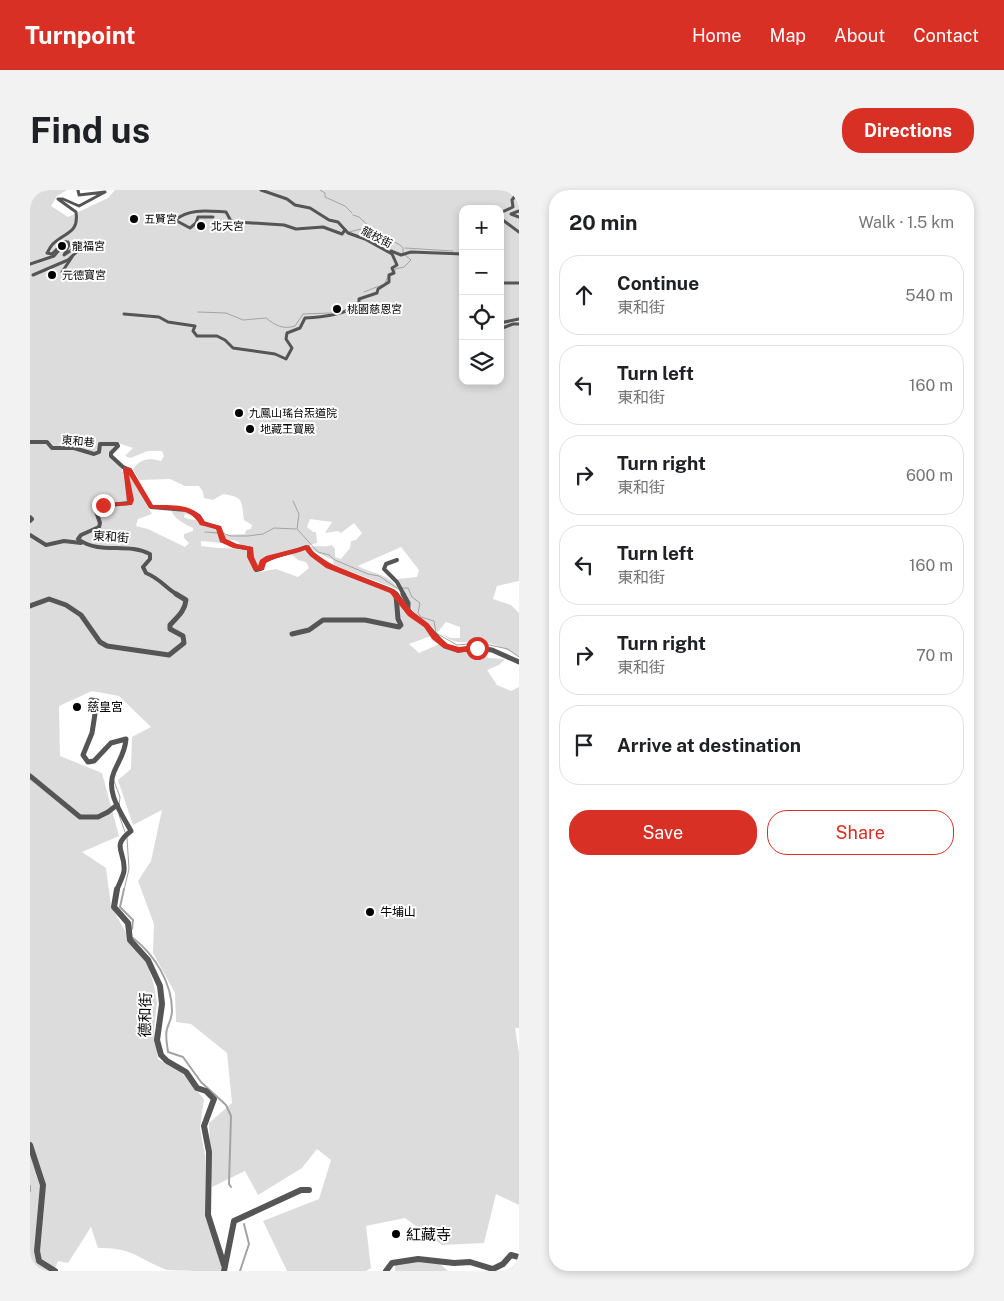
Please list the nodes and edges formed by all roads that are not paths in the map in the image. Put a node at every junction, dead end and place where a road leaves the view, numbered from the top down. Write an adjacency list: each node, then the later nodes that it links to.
1 (78, 190): 11 (street)
2 (261, 190): 9 (street, 龍校街)
3 (519, 196): 4 (street)
4 (504, 211)
5 (519, 211): 7 (street)
6 (213, 217): 9 (street)
7 (519, 217)
8 (504, 222): 10 (street)
9 (345, 230): 12 (street, 龍校街)
10 (519, 232)
11 (66, 242): 14 (street); 15 (street)
12 (379, 247): 13 (street); 20 (street, 龍校街)
13 (459, 254)
14 (73, 257): 16 (street); 17 (street)
15 (30, 264)
16 (62, 272)
17 (33, 275)
18 (519, 284): 19 (street)
19 (504, 285)
20 (124, 314)
21 (519, 319): 22 (street)
22 (504, 322)
23 (519, 324): 24 (street)
24 (504, 327)
25 (30, 442): 26 (street, 東和巷)
26 (125, 468): 28 (street, 東和街); 30 (street)
27 (30, 535): 28 (street)
28 (81, 543): 31 (street, 東和街)
29 (397, 560): 32 (street)
30 (396, 594): 32 (street); 33 (street)
31 (30, 606)
32 (408, 610): 34 (street)
33 (292, 634)
34 (519, 662)
35 (91, 700): 37 (street, 德和街)
36 (30, 776): 37 (street)
37 (119, 807): 41 (street, 德和街)
38 (30, 1145): 42 (street)
39 (309, 1190): 41 (street)
40 (519, 1257): 43 (street)
41 (224, 1268)
42 (55, 1271)
43 (386, 1271)

